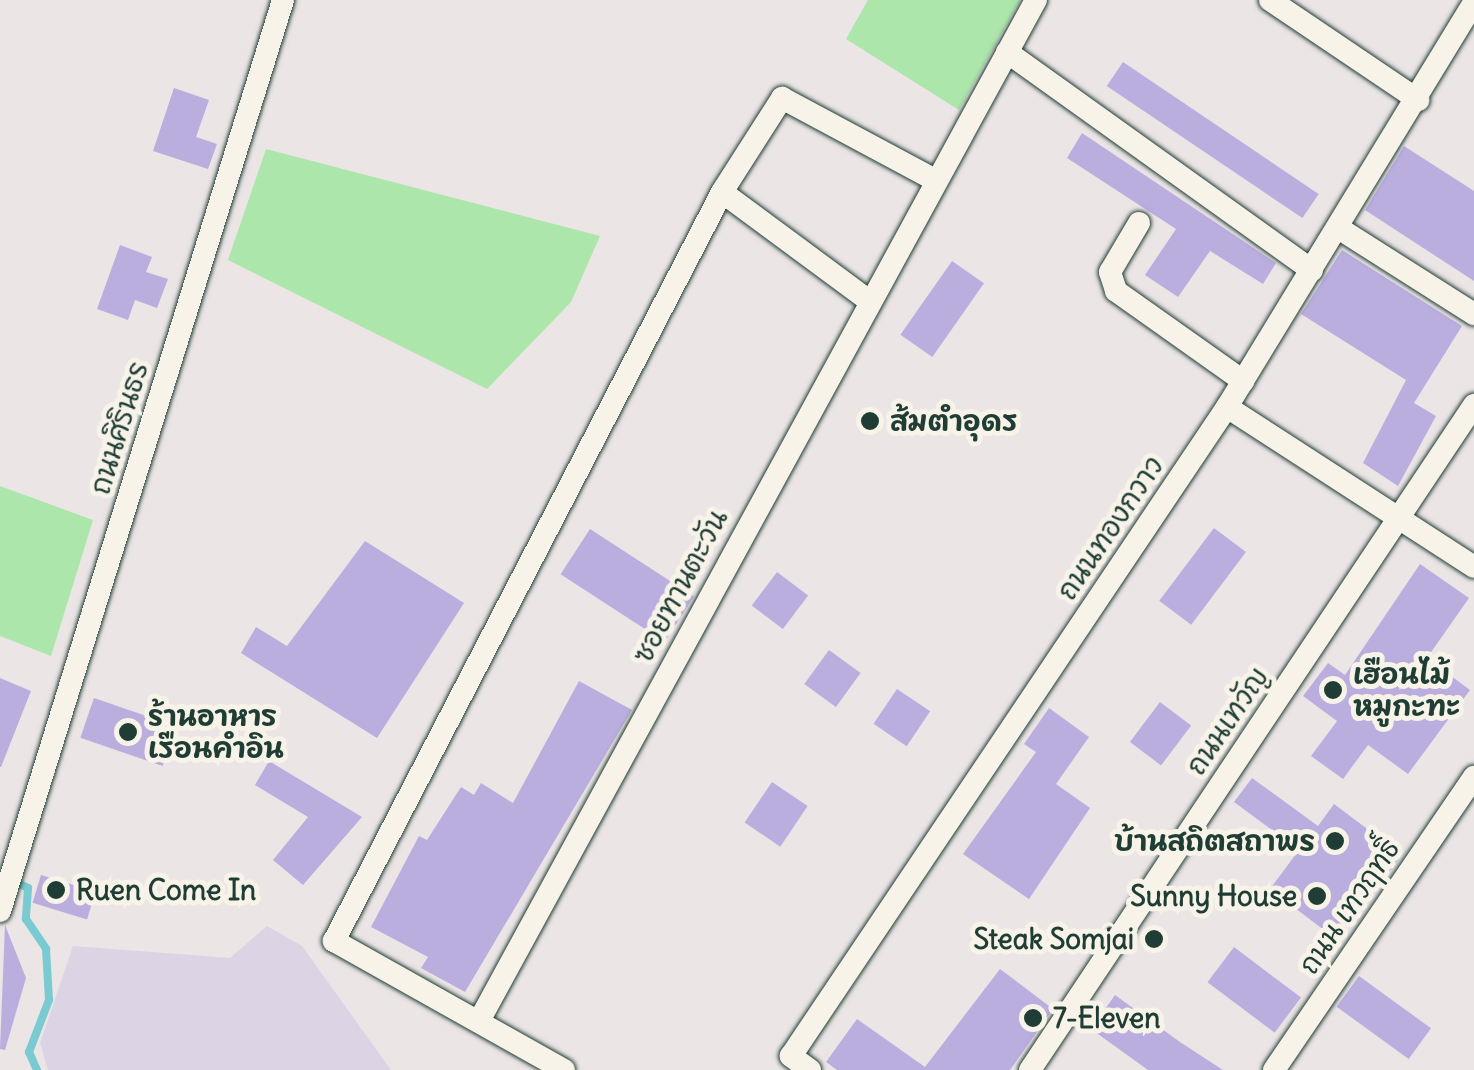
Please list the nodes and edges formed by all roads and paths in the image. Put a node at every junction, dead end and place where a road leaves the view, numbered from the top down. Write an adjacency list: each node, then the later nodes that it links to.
1 (283, 0): 20 (street, ถนนศิรินธร)
2 (1036, 0): 5 (street, ซอยทานตะวัน)
3 (1270, 0): 6 (street)
4 (1474, 2): 6 (street, ถนนทองกวาว)
5 (1007, 52): 7 (street, ซอยทานตะวัน); 11 (street)
6 (1418, 100): 10 (street, ถนนทองกวาว)
7 (932, 179): 8 (street); 12 (street, ซอยทานตะวัน)
8 (722, 192): 12 (street); 21 (street)
9 (1139, 223): 14 (street)
10 (1340, 229): 11 (street, ถนนทองกวาว); 13 (street)
11 (1312, 270): 14 (street, ถนนทองกวาว)
12 (868, 300): 21 (street, ซอยทานตะวัน)
13 (1474, 314)
14 (1243, 381): 16 (street, ถนนทองกวาว)
15 (1474, 405): 17 (street, ถนนเทวัญ)
16 (1226, 408): 17 (street); 23 (street, ถนนทองกวาว)
17 (1398, 518): 18 (street); 24 (street, ถนนเทวัญ)
18 (1474, 567)
19 (1474, 777): 25 (street, ถนน เทวฤทธิ์)
20 (2, 906)
21 (479, 1020): 22 (street)
22 (564, 1070)
23 (810, 1070)
24 (1030, 1070)
25 (1274, 1070)

